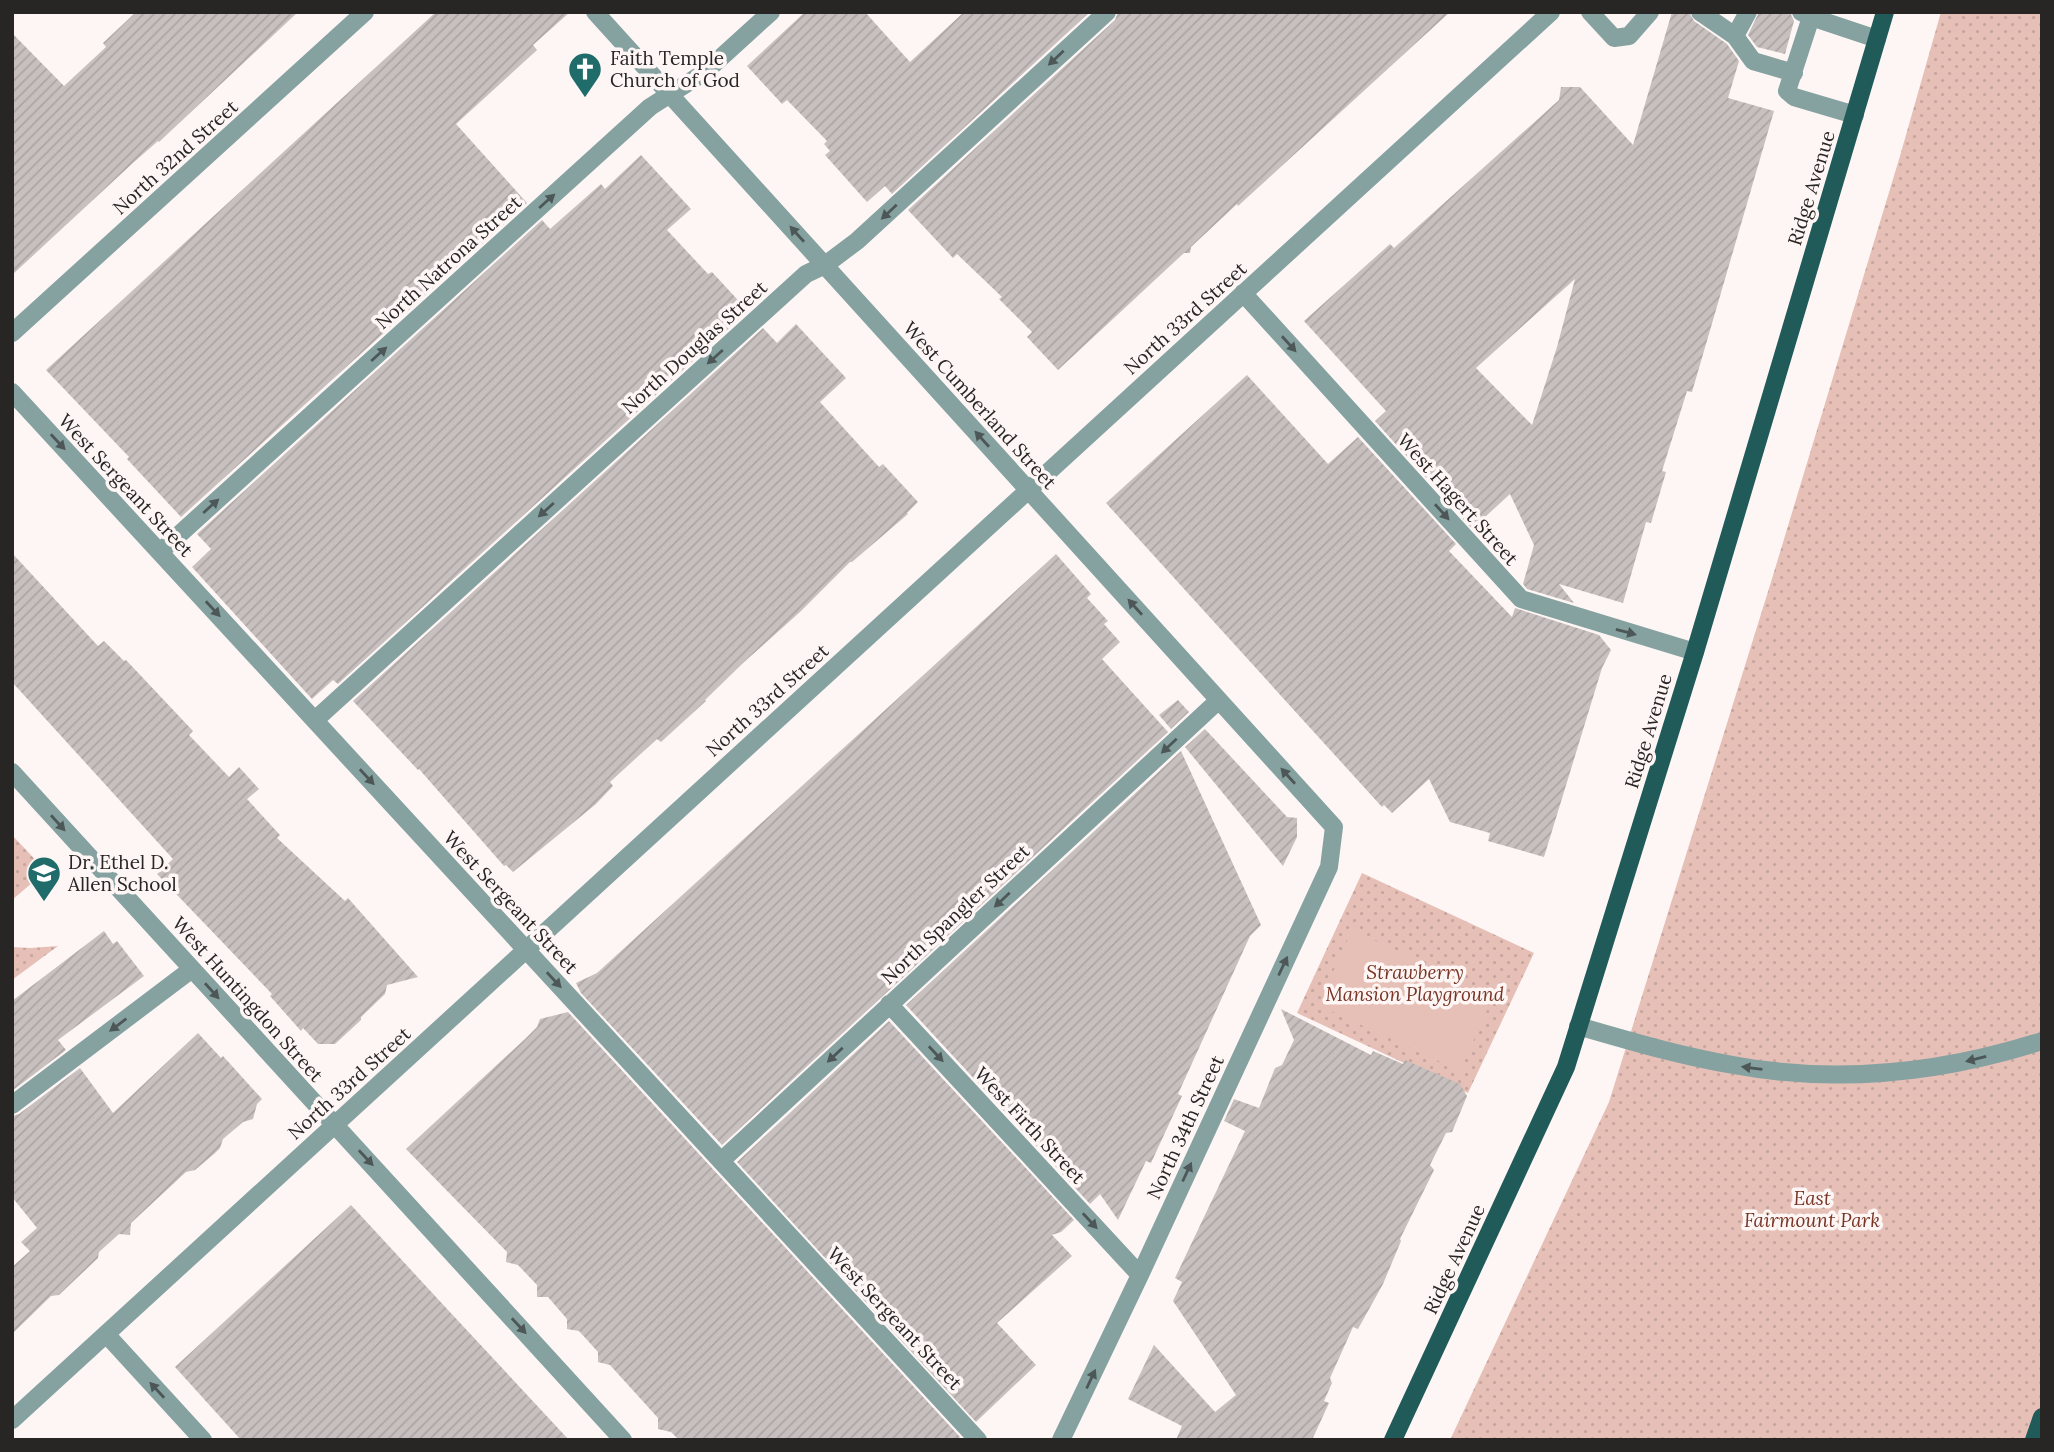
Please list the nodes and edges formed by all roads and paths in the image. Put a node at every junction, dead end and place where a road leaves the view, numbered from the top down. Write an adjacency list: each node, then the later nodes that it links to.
1 (365, 12): 19 (street, North 32nd Street)
2 (595, 12): 15 (street, West Cumberland Street)
3 (771, 12): 15 (street, North Natrona Street)
4 (1107, 12): 17 (street, North Douglas Street, one-way to 17)
5 (1550, 12): 18 (street, North 33rd Street)
6 (1590, 12): 7 (street)
7 (1650, 12)
8 (1700, 12): 12 (street)
9 (1748, 12): 12 (street)
10 (1885, 13): 13 (main road, Ridge Avenue)
11 (1806, 15): 13 (street); 14 (street)
12 (1735, 36): 14 (street)
13 (1877, 39): 16 (main road, Ridge Avenue)
14 (1794, 73): 16 (street)
15 (670, 95): 17 (street, West Cumberland Street, one-way to 15); 22 (street, North Natrona Street, one-way to 15)
16 (1855, 115): 23 (main road, Ridge Avenue)
17 (825, 265): 21 (street, West Cumberland Street, one-way to 17); 25 (street, North Douglas Street, one-way to 25)
18 (1243, 293): 21 (street, North 33rd Street); 23 (street, West Hagert Street, one-way to 23)
19 (12, 333)
20 (12, 392): 22 (street, West Sergeant Street, one-way to 22)
21 (1028, 490): 24 (street, West Cumberland Street, one-way to 21); 28 (street, North 33rd Street)
22 (160, 552): 25 (street, West Sergeant Street, one-way to 25)
23 (1695, 652): 31 (main road, Ridge Avenue)
24 (1219, 700): 27 (street, West Cumberland Street, one-way to 24); 30 (street, North Spangler Street, one-way to 30)
25 (315, 720): 28 (street, West Sergeant Street, one-way to 28)
26 (12, 772): 29 (street, West Huntingdon Street, one-way to 29)
27 (1334, 827): 36 (street, North 34th Street, one-way to 27)
28 (526, 950): 34 (street, North 33rd Street); 35 (street, West Sergeant Street, one-way to 35)
29 (192, 969): 33 (street, one-way to 33); 34 (street, West Huntingdon Street, one-way to 34)
30 (889, 1004): 35 (street, North Spangler Street, one-way to 35); 36 (street, West Firth Street, one-way to 36)
31 (1578, 1026): 32 (street, one-way to 31); 44 (main road, Ridge Avenue)
32 (2042, 1041)
33 (12, 1105)
34 (335, 1125): 37 (street, North 33rd Street); 41 (street, West Huntingdon Street, one-way to 41)
35 (721, 1161): 42 (street, West Sergeant Street)
36 (1140, 1275): 43 (street, North 34th Street, one-way to 36)
37 (106, 1334): 39 (street, North 33rd Street); 40 (street, one-way to 37)
38 (2042, 1417): 45 (main road)
39 (12, 1420)
40 (203, 1440)
41 (623, 1440)
42 (978, 1440)
43 (1061, 1440)
44 (1393, 1440)
45 (2034, 1440)

